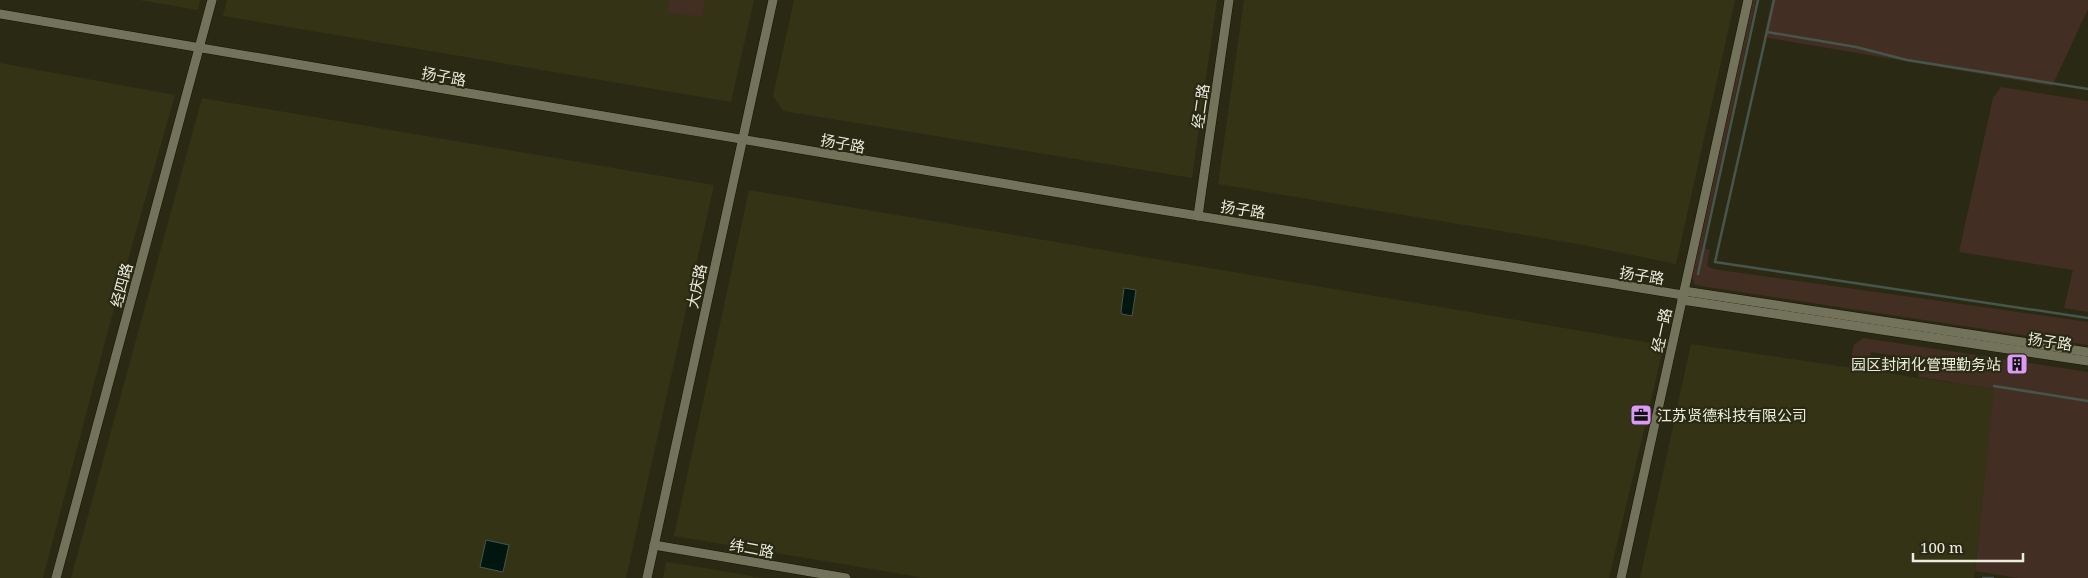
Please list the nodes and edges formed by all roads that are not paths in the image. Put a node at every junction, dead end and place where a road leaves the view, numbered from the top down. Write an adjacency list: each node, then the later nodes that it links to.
1 (212, 0): 6 (street, 经四路)
2 (773, 0): 7 (street, 大庆路)
3 (1229, 0): 8 (street, 经二路)
4 (1748, 0): 9 (street, 经一路)
5 (0, 14): 6 (street, 扬子路)
6 (198, 48): 7 (street, 扬子路); 13 (street, 经四路)
7 (742, 140): 8 (street, 扬子路); 12 (street, 大庆路)
8 (1198, 216): 9 (street, 扬子路)
9 (1683, 296): 10 (street, 扬子路); 11 (street, 扬子路); 16 (street, 经一路)
10 (2088, 352)
11 (2088, 361)
12 (654, 545): 14 (street, 大庆路); 15 (street, 纬二路)
13 (56, 578)
14 (647, 578)
15 (846, 578)
16 (1621, 578)

